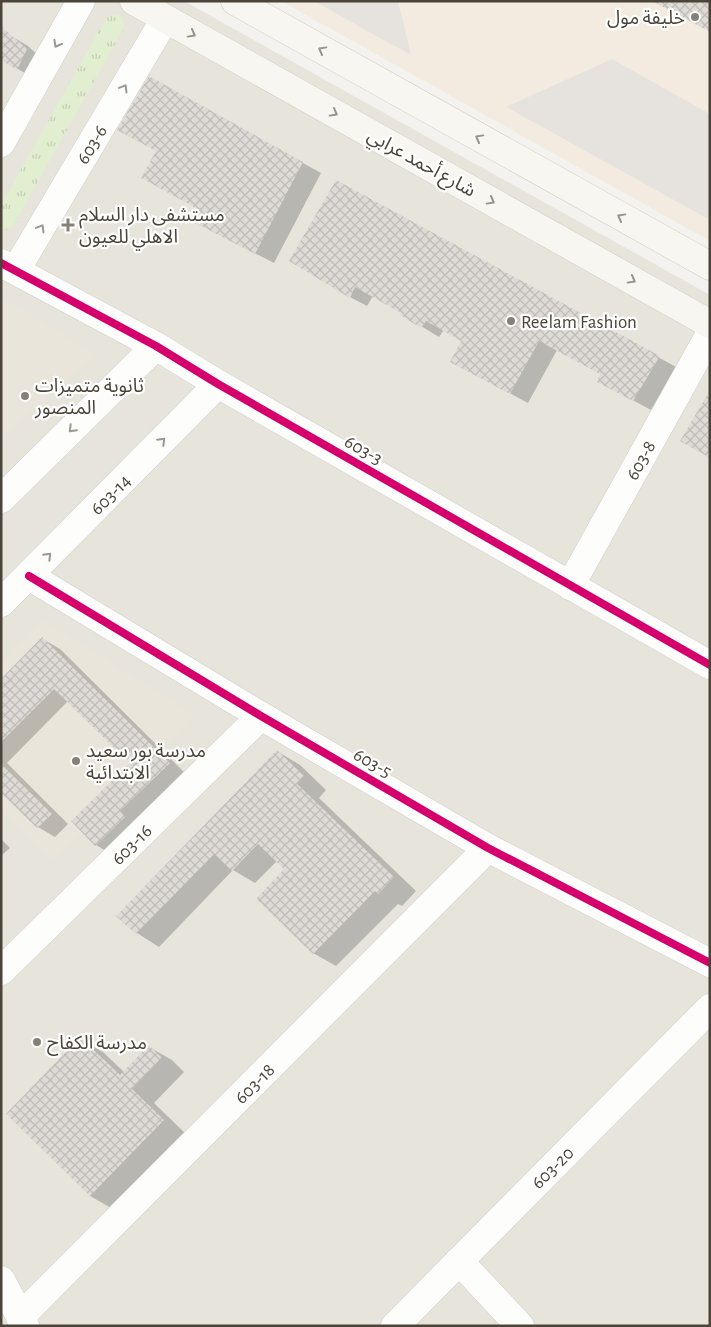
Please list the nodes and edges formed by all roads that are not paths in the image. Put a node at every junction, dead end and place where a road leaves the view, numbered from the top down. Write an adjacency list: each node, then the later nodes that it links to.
1 (82, 1): 5 (street, one-way to 5)
2 (134, 1): 4 (main road, شارع أحمد عرابي)
3 (235, 1): 7 (main road, one-way to 3)
4 (165, 18): 6 (street, 603-6, one-way to 4); 8 (main road, شارع أحمد عرابي, one-way to 8)
5 (1, 143)
6 (9, 266): 10 (street, 603-3)
7 (710, 266)
8 (710, 324)
9 (710, 334): 14 (street, 603-8)
10 (156, 346): 11 (street, 603-3); 12 (street, one-way to 12)
11 (218, 384): 13 (street, 603-14, one-way to 11); 14 (street, 603-3)
12 (1, 499)
13 (29, 576): 15 (street, 603-14); 17 (street, 603-5)
14 (570, 586): 16 (street, 603-3)
15 (1, 603)
16 (710, 665)
17 (261, 716): 18 (street, 603-5); 20 (street, 603-16)
18 (488, 848): 19 (street, 603-5); 24 (street, 603-18)
19 (710, 963)
20 (1, 971)
21 (710, 1008): 22 (street, 603-20)
22 (459, 1261): 25 (street, 603-20); 26 (street)
23 (1, 1280): 24 (street)
24 (22, 1322)
25 (395, 1326)
26 (520, 1326)

